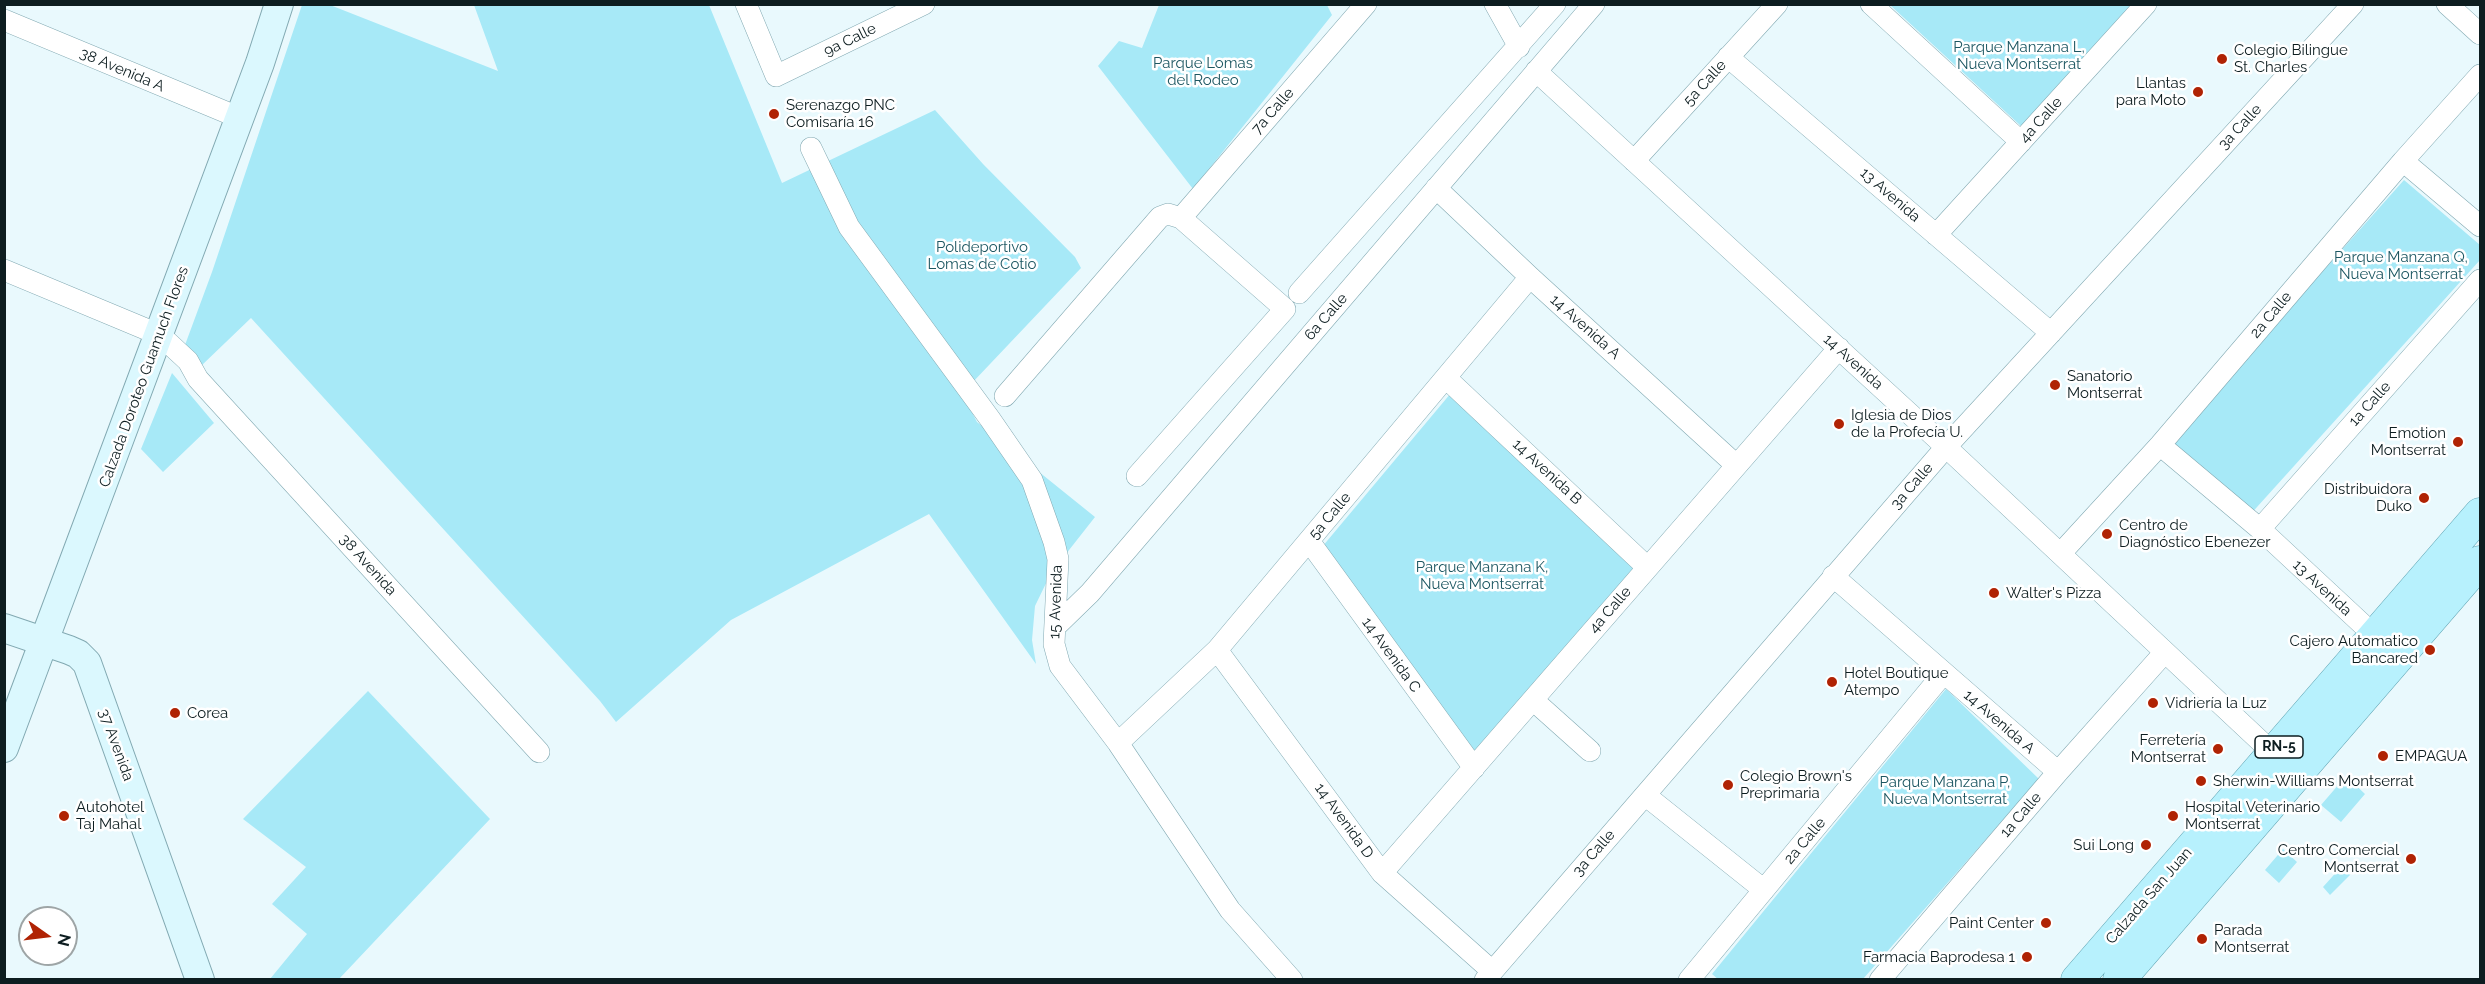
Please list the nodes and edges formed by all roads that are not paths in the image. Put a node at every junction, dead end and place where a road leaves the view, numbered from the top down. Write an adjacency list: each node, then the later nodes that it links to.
1 (279, 4): 20 (main road, Calzada Doroteo Guamuch Flores)
2 (746, 4): 3 (street, 9a Calle)
3 (924, 4)
4 (1366, 4): 13 (street, 7a Calle)
5 (1496, 4): 16 (street)
6 (1555, 4): 16 (street)
7 (1594, 4): 18 (street, 6a Calle)
8 (1777, 4): 17 (street, 5a Calle)
9 (1871, 4): 21 (street)
10 (2146, 4): 21 (street, 4a Calle)
11 (2353, 4): 33 (street, 3a Calle)
12 (2447, 4): 15 (street)
13 (1345, 14): 26 (street, 7a Calle)
14 (4, 20): 20 (street, 38 Avenida A)
15 (2481, 34)
16 (1519, 47): 32 (street)
17 (1728, 57): 23 (street, 5a Calle); 28 (street, 13 Avenida)
18 (1536, 71): 23 (street, 14 Avenida); 25 (street, 6a Calle)
19 (2481, 75): 24 (street, 2a Calle)
20 (240, 118): 34 (main road, Calzada Doroteo Guamuch Flores)
21 (2021, 142): 28 (street, 4a Calle)
22 (810, 148): 49 (street, 15 Avenida)
23 (1634, 161): 35 (street, 14 Avenida)
24 (2403, 161): 27 (street); 38 (street, 2a Calle)
25 (1437, 188): 30 (street, 14 Avenida A); 49 (street, 6a Calle)
26 (1181, 218): 37 (street); 41 (street)
27 (2481, 226)
28 (1936, 235): 33 (street, 13 Avenida)
29 (4, 270): 34 (street, 38 Avenida)
30 (1530, 278): 36 (street, 5a Calle); 40 (street, 14 Avenida A)
31 (2481, 280): 43 (street, 1a Calle)
32 (1299, 293)
33 (2051, 333): 39 (street, 3a Calle)
34 (157, 343): 52 (main road, Calzada Doroteo Guamuch Flores); 59 (street, 38 Avenida)
35 (1839, 348): 39 (street, 14 Avenida); 40 (street, 4a Calle)
36 (1446, 378): 44 (street, 5a Calle); 47 (street, 14 Avenida B)
37 (1005, 396)
38 (2160, 445): 43 (street, 13 Avenida); 45 (street, 2a Calle)
39 (1946, 447): 45 (street, 14 Avenida); 48 (street, 3a Calle)
40 (1736, 465): 47 (street, 4a Calle)
41 (1137, 476)
42 (2481, 514): 51 (main road, Calzada San Juan / RN-5)
43 (2260, 529): 51 (street, 13 Avenida)
44 (1309, 541): 53 (street, 5a Calle); 62 (street, 14 Avenida C)
45 (2061, 554): 54 (street, 14 Avenida)
46 (2481, 562): 73 (main road, RN-5)
47 (1647, 567): 56 (street, 4a Calle)
48 (1833, 576): 55 (street, 14 Avenida A); 64 (street, 3a Calle)
49 (1055, 627): 57 (street, 15 Avenida)
50 (4, 628): 52 (main road, 37 Avenida)
51 (2374, 636): 61 (main road, Calzada San Juan / RN-5)
52 (44, 642): 58 (main road, Calzada Doroteo Guamuch Flores); 69 (main road, 37 Avenida)
53 (1217, 650): 57 (street, 5a Calle); 65 (street, 14 Avenida D)
54 (2165, 652): 61 (street, 14 Avenida); 63 (street, 1a Calle)
55 (1943, 674): 63 (street, 14 Avenida A); 66 (street, 2a Calle)
56 (1533, 699): 60 (street); 62 (street, 4a Calle)
57 (1118, 742): 70 (street, 15 Avenida)
58 (4, 748)
59 (539, 752)
60 (1590, 752)
61 (2273, 753): 72 (main road, Calzada San Juan / RN-5)
62 (1474, 768): 65 (street, 4a Calle)
63 (2058, 772): 71 (street, 1a Calle)
64 (1645, 795): 66 (street); 67 (street, 3a Calle)
65 (1382, 873): 67 (street, 14 Avenida D)
66 (1764, 890): 68 (street, 2a Calle)
67 (1489, 976)
68 (1693, 978)
69 (200, 980)
70 (1292, 980)
71 (1880, 980)
72 (2077, 980)
73 (2119, 980)

